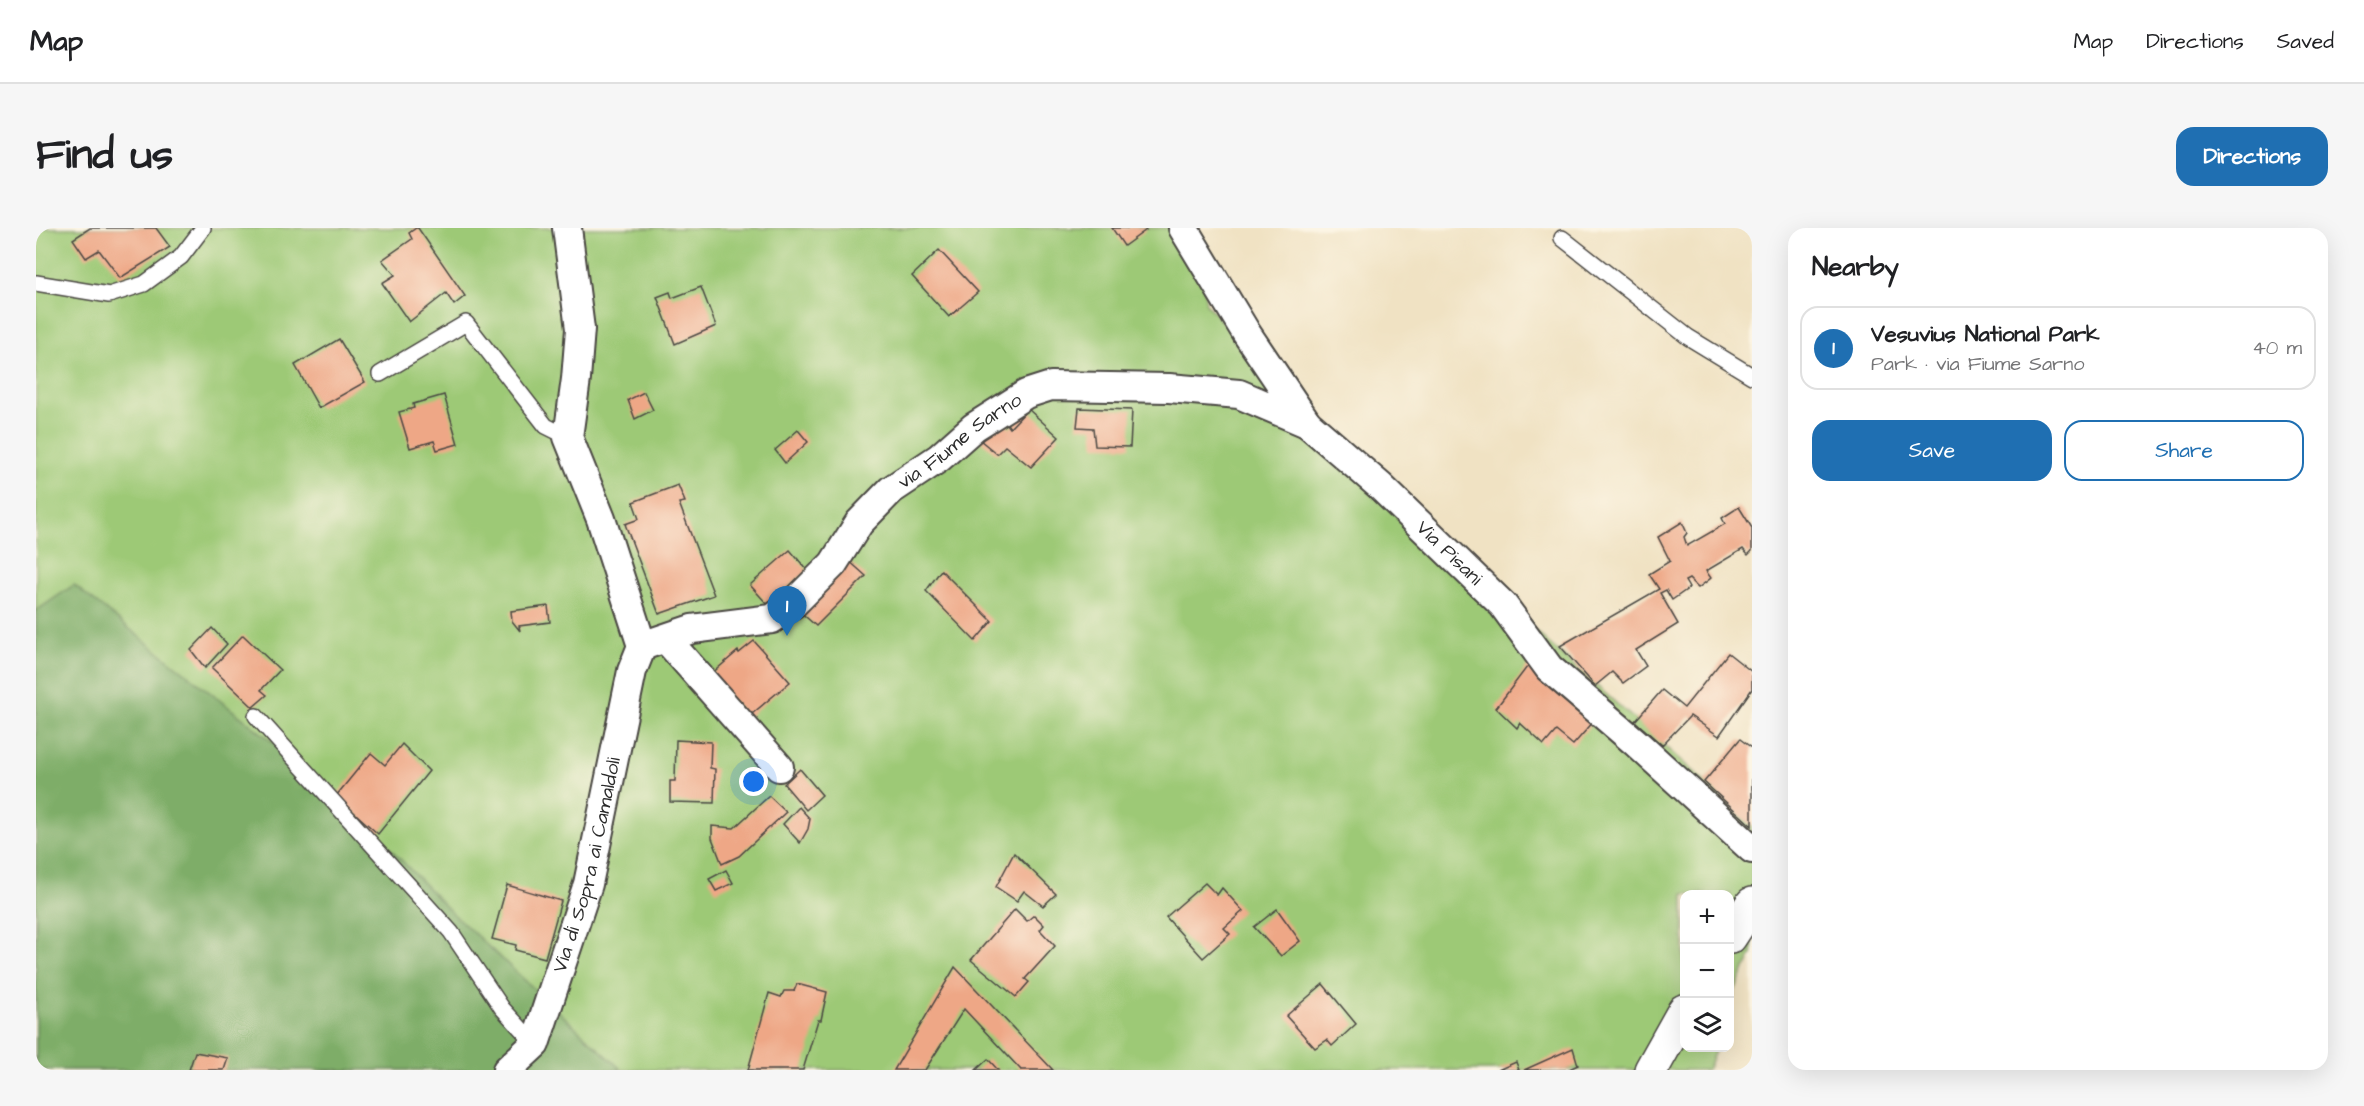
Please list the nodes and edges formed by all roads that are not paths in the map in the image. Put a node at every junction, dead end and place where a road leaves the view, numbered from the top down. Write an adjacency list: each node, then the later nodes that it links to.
1 (203, 228): 5 (lane)
2 (567, 228): 9 (street)
3 (1183, 228): 8 (street, Via Pisani)
4 (1562, 238): 7 (lane)
5 (36, 283)
6 (380, 374): 9 (lane)
7 (1752, 376)
8 (1307, 423): 10 (street, via Fiume Sarno); 13 (street, Via Pisani)
9 (568, 437): 10 (street)
10 (654, 643): 12 (street); 17 (street, Via di Sopra ai Camaldoli)
11 (256, 716): 17 (lane)
12 (779, 767)
13 (1752, 849)
14 (1752, 904): 15 (street)
15 (1734, 932)
16 (1680, 1018): 19 (street)
17 (535, 1044): 18 (street, Via di Sopra ai Camaldoli)
18 (507, 1070)
19 (1651, 1070)

